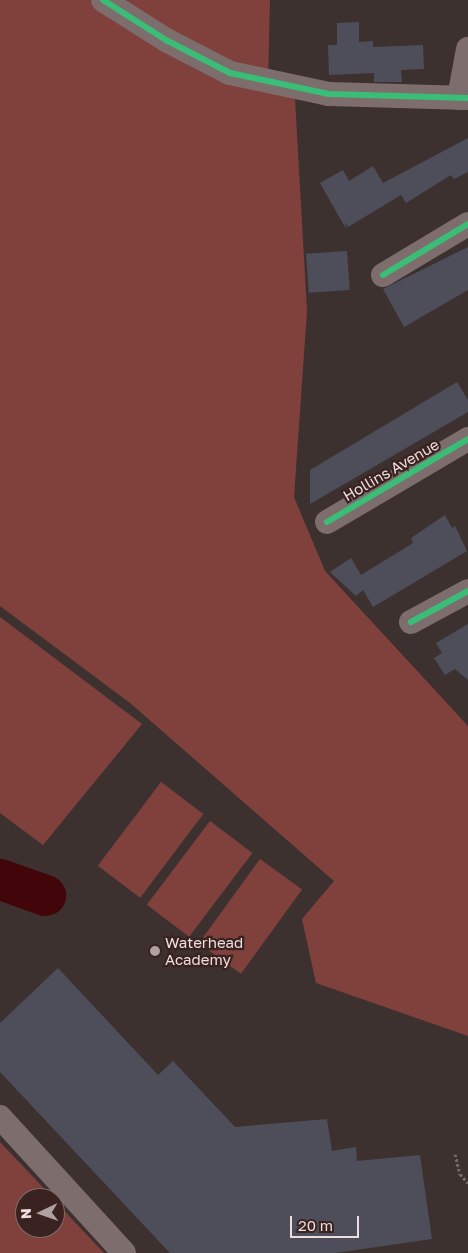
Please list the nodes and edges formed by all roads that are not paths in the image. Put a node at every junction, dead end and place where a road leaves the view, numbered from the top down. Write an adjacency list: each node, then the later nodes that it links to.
1 (103, 0): 3 (street)
2 (468, 49): 3 (street)
3 (463, 98)
4 (468, 224): 5 (street)
5 (384, 275)
6 (468, 439): 7 (street, Hollins Avenue)
7 (327, 522)
8 (468, 591): 9 (street)
9 (411, 622)
10 (0, 1117): 11 (street)
11 (124, 1253)

